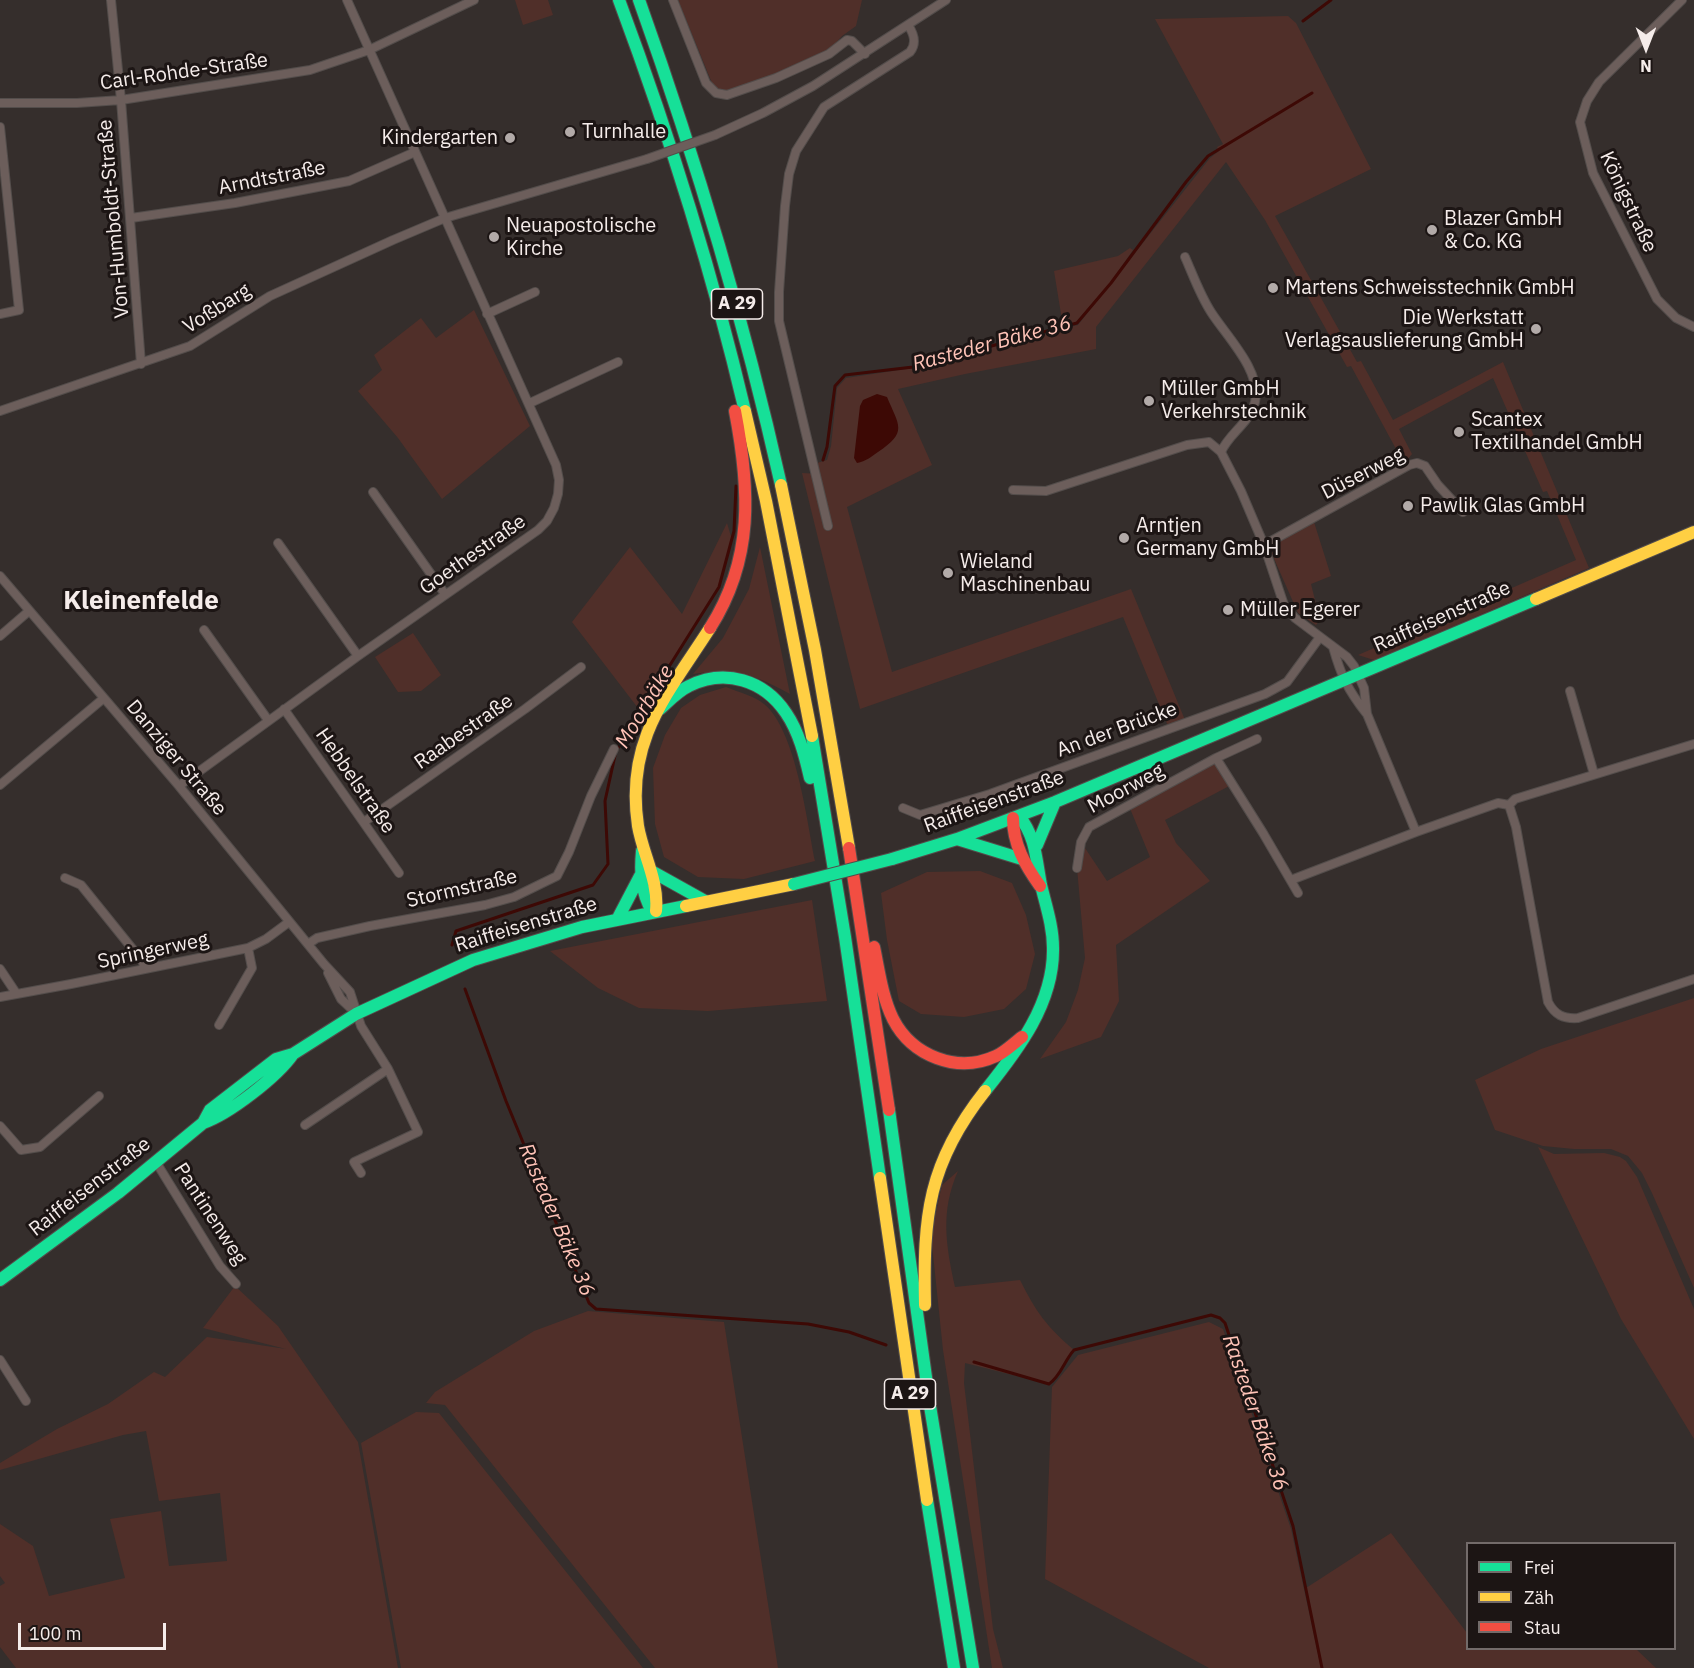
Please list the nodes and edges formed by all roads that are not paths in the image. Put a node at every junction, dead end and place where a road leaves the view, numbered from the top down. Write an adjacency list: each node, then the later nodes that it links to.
1 (111, 0): 12 (street, Von-Humboldt-Straße)
2 (347, 0): 10 (street, Goethestraße)
3 (474, 0): 10 (street, Carl-Rohde-Straße)
4 (619, 0): 19 (main road, A 29)
5 (639, 0): 69 (main road, A 29)
6 (673, 0): 11 (street)
7 (946, 0): 9 (street, Voßbarg)
8 (1683, 0): 23 (street, Königstraße)
9 (908, 25): 11 (street, Voßbarg); 32 (street)
10 (369, 50): 12 (street, Carl-Rohde-Straße); 15 (street, Goethestraße)
11 (865, 54): 17 (street, Voßbarg, bridge)
12 (121, 99): 13 (street, Carl-Rohde-Straße); 16 (street, Von-Humboldt-Straße)
13 (0, 103)
14 (0, 127): 21 (street)
15 (415, 153): 16 (street, Arndtstraße); 17 (street, Goethestraße)
16 (130, 218): 25 (street, Von-Humboldt-Straße)
17 (445, 219): 22 (street, Goethestraße); 25 (street, Voßbarg)
18 (1185, 257): 28 (street)
19 (712, 281): 50 (main road); 70 (main road, A 29)
20 (535, 292): 22 (street)
21 (0, 314)
22 (488, 314): 26 (street, Goethestraße)
23 (1694, 327)
24 (618, 362): 26 (street)
25 (141, 364): 27 (street, Voßbarg)
26 (530, 403): 37 (street, Goethestraße)
27 (0, 411)
28 (1221, 452): 29 (street); 35 (street)
29 (1013, 490)
30 (373, 492): 37 (street)
31 (1463, 512): 35 (street, Düserweg)
32 (828, 526)
33 (1694, 532): 45 (main road, Raiffeisenstraße)
34 (278, 543): 43 (street)
35 (1264, 545): 41 (street)
36 (0, 576): 38 (street, Danziger Straße)
37 (445, 594): 43 (street, Goethestraße)
38 (29, 611): 40 (street); 48 (street, Danziger Straße)
39 (204, 630): 52 (street)
40 (0, 636)
41 (1320, 637): 42 (street); 62 (street, An der Brücke)
42 (1333, 647): 45 (street); 46 (street)
43 (358, 656): 49 (street, Goethestraße)
44 (581, 667): 64 (street, Raabestraße)
45 (1358, 675): 46 (main road, Raiffeisenstraße); 51 (street)
46 (1345, 681): 51 (street); 60 (main road, Raiffeisenstraße)
47 (1570, 691): 57 (street)
48 (104, 698): 58 (street); 59 (street, Danziger Straße)
49 (284, 709): 52 (street, Goethestraße); 64 (street, Hebbelstraße)
50 (655, 713): 68 (main road, A 29); 70 (main road, A 29)
51 (1367, 714): 65 (street)
52 (268, 720): 59 (street, Goethestraße)
53 (1257, 739): 56 (street, Moorweg)
54 (1694, 744): 57 (street)
55 (614, 749): 84 (street, Stormstraße)
56 (1216, 758): 72 (street, Moorweg); 77 (street)
57 (1594, 774): 61 (street)
58 (0, 785)
59 (179, 786): 83 (street, Danziger Straße)
60 (1055, 802): 63 (main road, Raiffeisenstraße); 67 (main road)
61 (1509, 805): 65 (street); 88 (street)
62 (903, 808)
63 (1016, 817): 66 (main road, Raiffeisenstraße); 67 (main road); 71 (main road, A 29)
64 (364, 822): 74 (street, Hebbelstraße)
65 (1416, 832): 77 (street)
66 (957, 839): 71 (main road); 80 (main road, Raiffeisenstraße, bridge)
67 (1037, 845): 78 (main road)
68 (642, 847): 73 (main road, A 29); 75 (main road)
69 (851, 856): 93 (main road, A 29); 104 (main road, A 29)
70 (832, 858): 105 (main road, A 29)
71 (1022, 859): 78 (main road, A 29)
72 (1077, 868)
73 (653, 872): 80 (main road); 81 (main road, A 29)
74 (399, 873)
75 (640, 876): 81 (main road); 82 (main road)
76 (65, 878): 87 (street)
77 (1291, 880): 79 (street)
78 (1043, 891): 93 (main road, A 29)
79 (1298, 893)
80 (705, 901): 81 (main road, Raiffeisenstraße)
81 (654, 911): 82 (main road, Raiffeisenstraße)
82 (618, 918): 91 (main road, Raiffeisenstraße)
83 (289, 922): 84 (street, Danziger Straße); 85 (street, Springerweg)
84 (308, 944): 91 (street, Danziger Straße)
85 (248, 948): 87 (street, Springerweg); 92 (street)
86 (0, 969): 89 (street)
87 (144, 969): 89 (street, Springerweg)
88 (1694, 979)
89 (16, 993): 90 (street, Springerweg)
90 (0, 997)
91 (356, 1014): 94 (street, Danziger Straße); 98 (main road, Raiffeisenstraße)
92 (219, 1025)
93 (1028, 1031): 104 (main road)
94 (388, 1069): 96 (street); 99 (street, Danziger Straße)
95 (99, 1096): 97 (street)
96 (305, 1125)
97 (0, 1126)
98 (156, 1162): 100 (main road, Raiffeisenstraße); 101 (street, Pantinenweg)
99 (361, 1173)
100 (0, 1280)
101 (236, 1284)
102 (0, 1360): 103 (street)
103 (26, 1401)
104 (931, 1411): 106 (main road, A 29)
105 (954, 1668)
106 (974, 1668)

